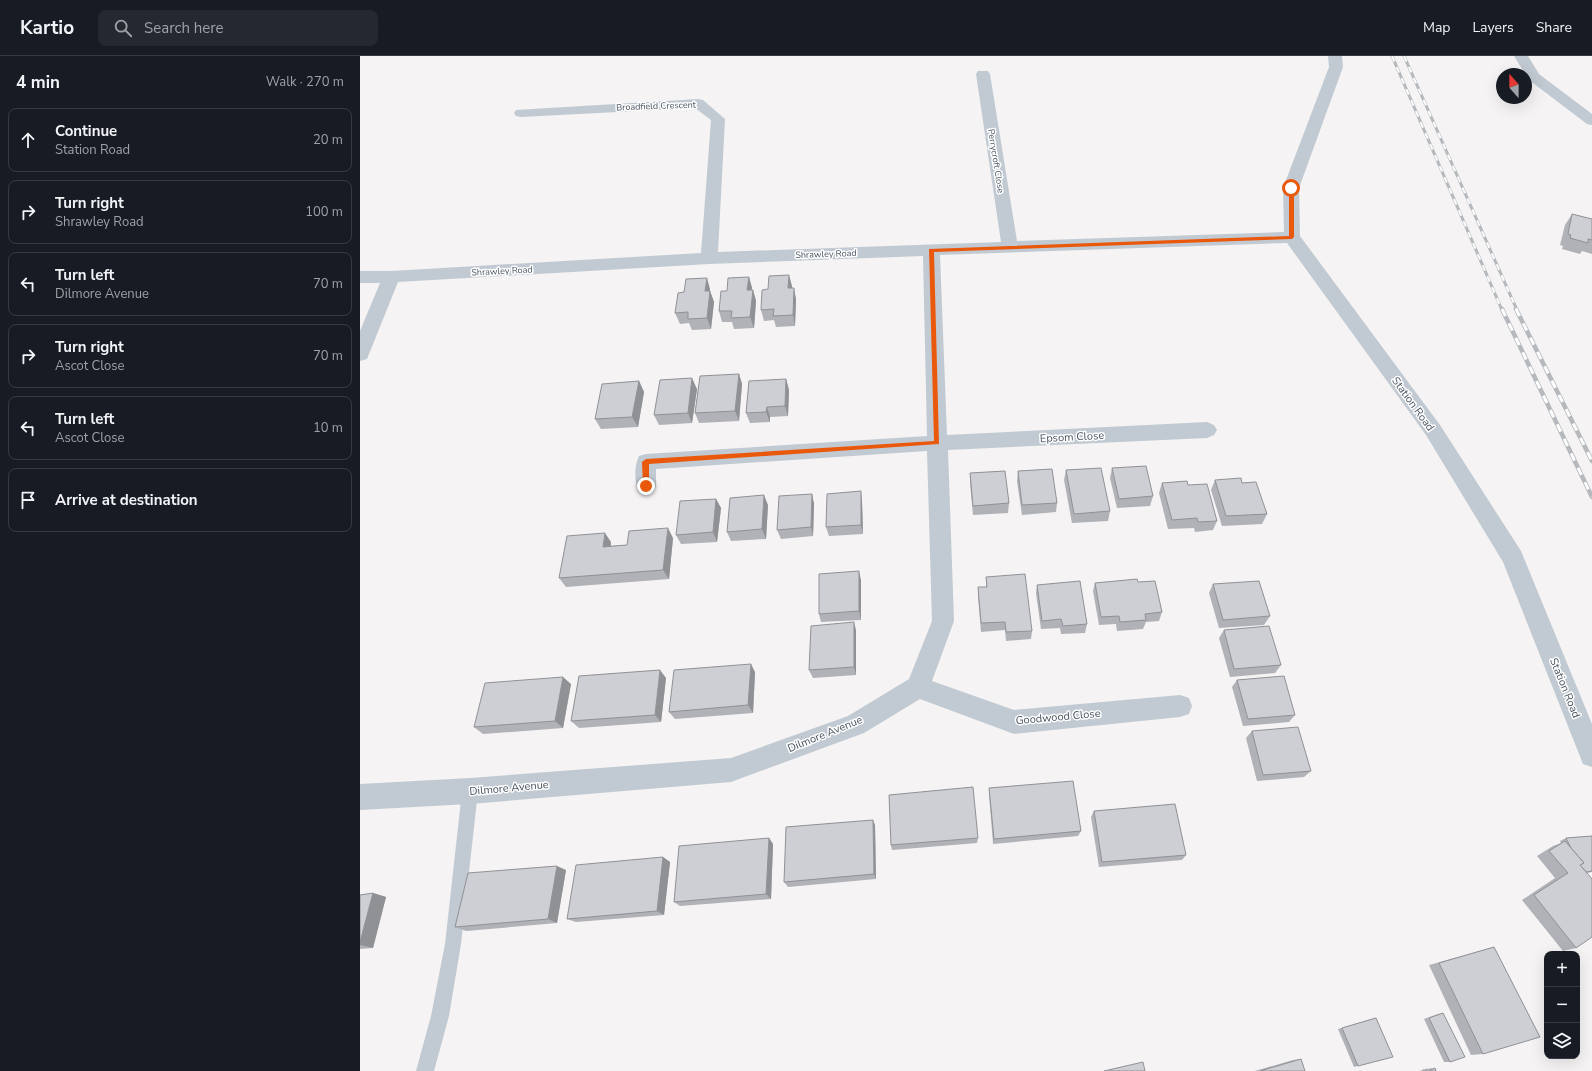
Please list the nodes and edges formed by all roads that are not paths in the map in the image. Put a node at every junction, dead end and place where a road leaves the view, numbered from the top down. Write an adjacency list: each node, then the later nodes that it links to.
1 (1335, 56): 6 (street)
2 (1521, 56): 5 (street)
3 (983, 74): 7 (street, Perrycroft Close)
4 (521, 113): 9 (street, Broadfield Crescent)
5 (1592, 121)
6 (1292, 237): 7 (street, Shrawley Road); 18 (street, Station Road)
7 (1010, 248): 8 (street, Shrawley Road)
8 (931, 251): 9 (street, Shrawley Road); 14 (street)
9 (709, 258): 11 (street, Shrawley Road)
10 (360, 277): 11 (street, Shrawley Road)
11 (391, 277): 12 (street)
12 (360, 354)
13 (1207, 430): 14 (street, Epsom Close)
14 (937, 443): 15 (street, Epsom Close); 16 (street)
15 (646, 486)
16 (918, 687): 17 (street, Goodwood Close); 19 (street, Dilmore Avenue)
17 (1180, 706)
18 (1592, 755)
19 (470, 791): 20 (street, Dilmore Avenue); 21 (lane)
20 (360, 797)
21 (425, 1071)

